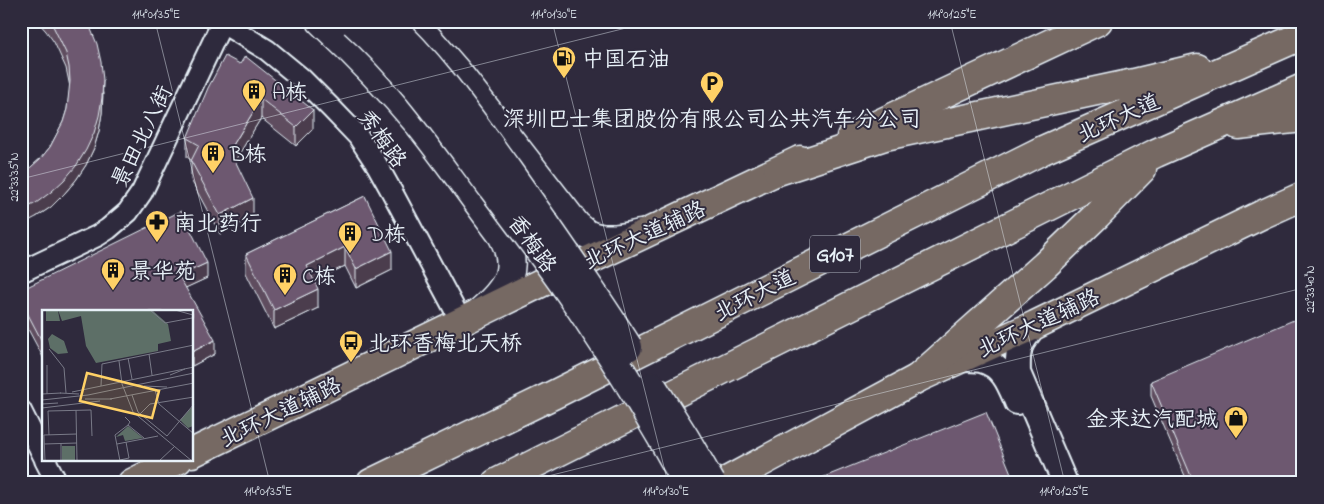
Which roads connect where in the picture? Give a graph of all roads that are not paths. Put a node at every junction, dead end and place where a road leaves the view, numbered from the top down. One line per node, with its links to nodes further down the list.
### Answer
1 (321, 21): 17 (main road)
2 (385, 21): 34 (main road, 香梅路, bridge)
3 (411, 21): 14 (main road)
4 (1098, 21): 13 (main road, 北环大道辅路)
5 (220, 22): 18 (street, 景田北八街); 19 (street, 秀梅路)
6 (354, 22): 33 (main road, 香梅路, bridge)
7 (1303, 35): 8 (main road, 北环大道 / G107)
8 (1264, 52): 13 (main road); 31 (main road, 北环大道 / G107)
9 (1303, 88): 11 (main road, G107)
10 (1303, 118): 11 (main road)
11 (1212, 128): 12 (main road, G107)
12 (1156, 153): 23 (main road); 32 (main road, G107)
13 (778, 171): 16 (main road, 北环大道辅路)
14 (552, 194): 16 (main road); 17 (main road)
15 (1303, 196): 20 (main road, 北环大道辅路)
16 (648, 233): 19 (main road, 北环大道辅路)
17 (502, 234): 19 (main road)
18 (21, 272)
19 (469, 319): 25 (main road, 北环大道辅路)
20 (1035, 324): 21 (main road, 北环大道辅路); 22 (street)
21 (960, 359): 22 (street); 23 (main road, 北环大道辅路)
22 (1012, 375): 36 (street); 37 (street)
23 (918, 378): 35 (main road, 北环大道辅路)
24 (21, 411): 26 (street)
25 (194, 452)
26 (42, 453)
27 (47, 462): 29 (street)
28 (174, 462): 30 (main road)
29 (56, 483)
30 (132, 483)
31 (371, 483)
32 (496, 483)
33 (687, 483)
34 (711, 483)
35 (723, 483)
36 (1051, 483)
37 (1065, 483)

